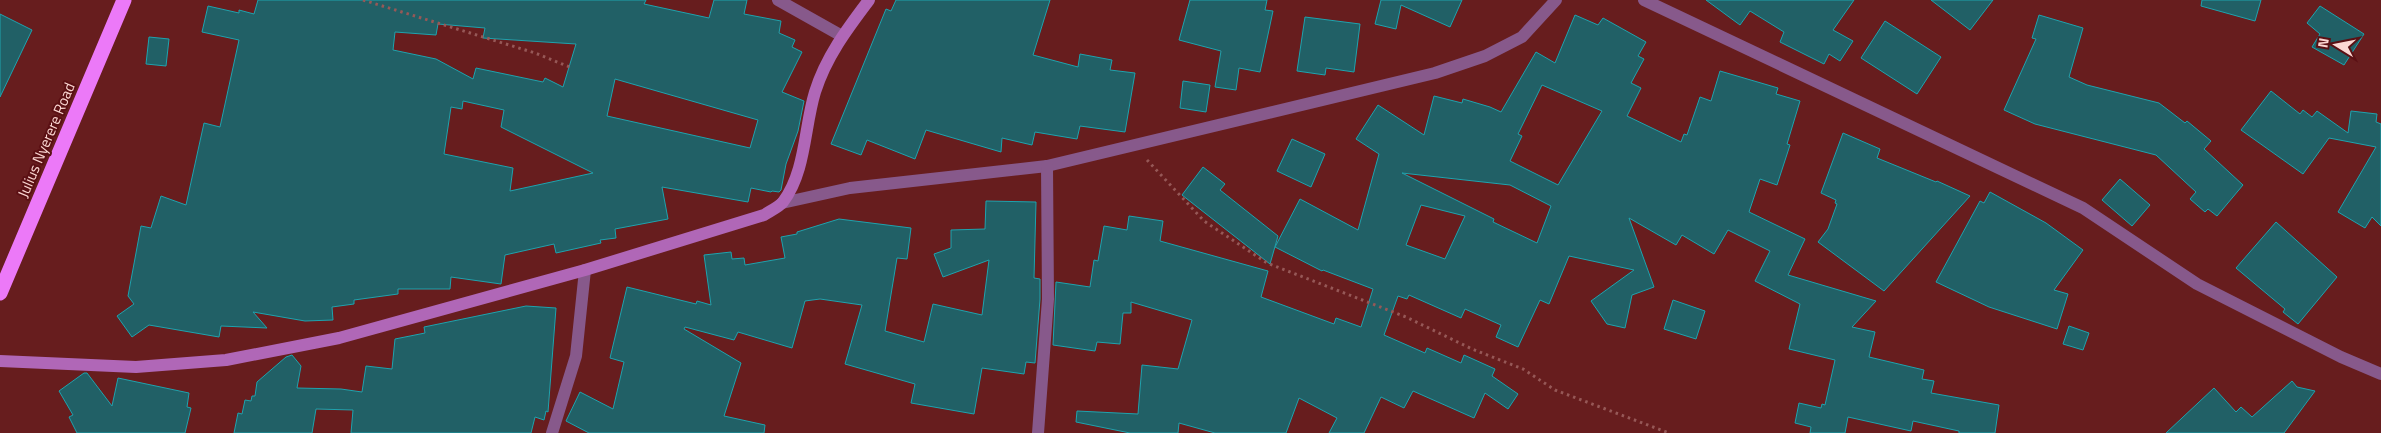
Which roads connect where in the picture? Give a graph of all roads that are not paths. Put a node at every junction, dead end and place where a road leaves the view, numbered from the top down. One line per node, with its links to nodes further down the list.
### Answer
1 (124, 0): 10 (highway, Julius Nyerere Road)
2 (778, 0): 6 (street)
3 (869, 0): 6 (main road)
4 (1556, 0): 7 (street)
5 (1644, 0): 12 (street)
6 (842, 36): 8 (main road)
7 (1047, 166): 8 (street); 14 (street)
8 (782, 203): 9 (main road)
9 (585, 270): 11 (main road); 13 (street)
10 (0, 293)
11 (0, 361)
12 (2381, 374)
13 (552, 433)
14 (1038, 433)

